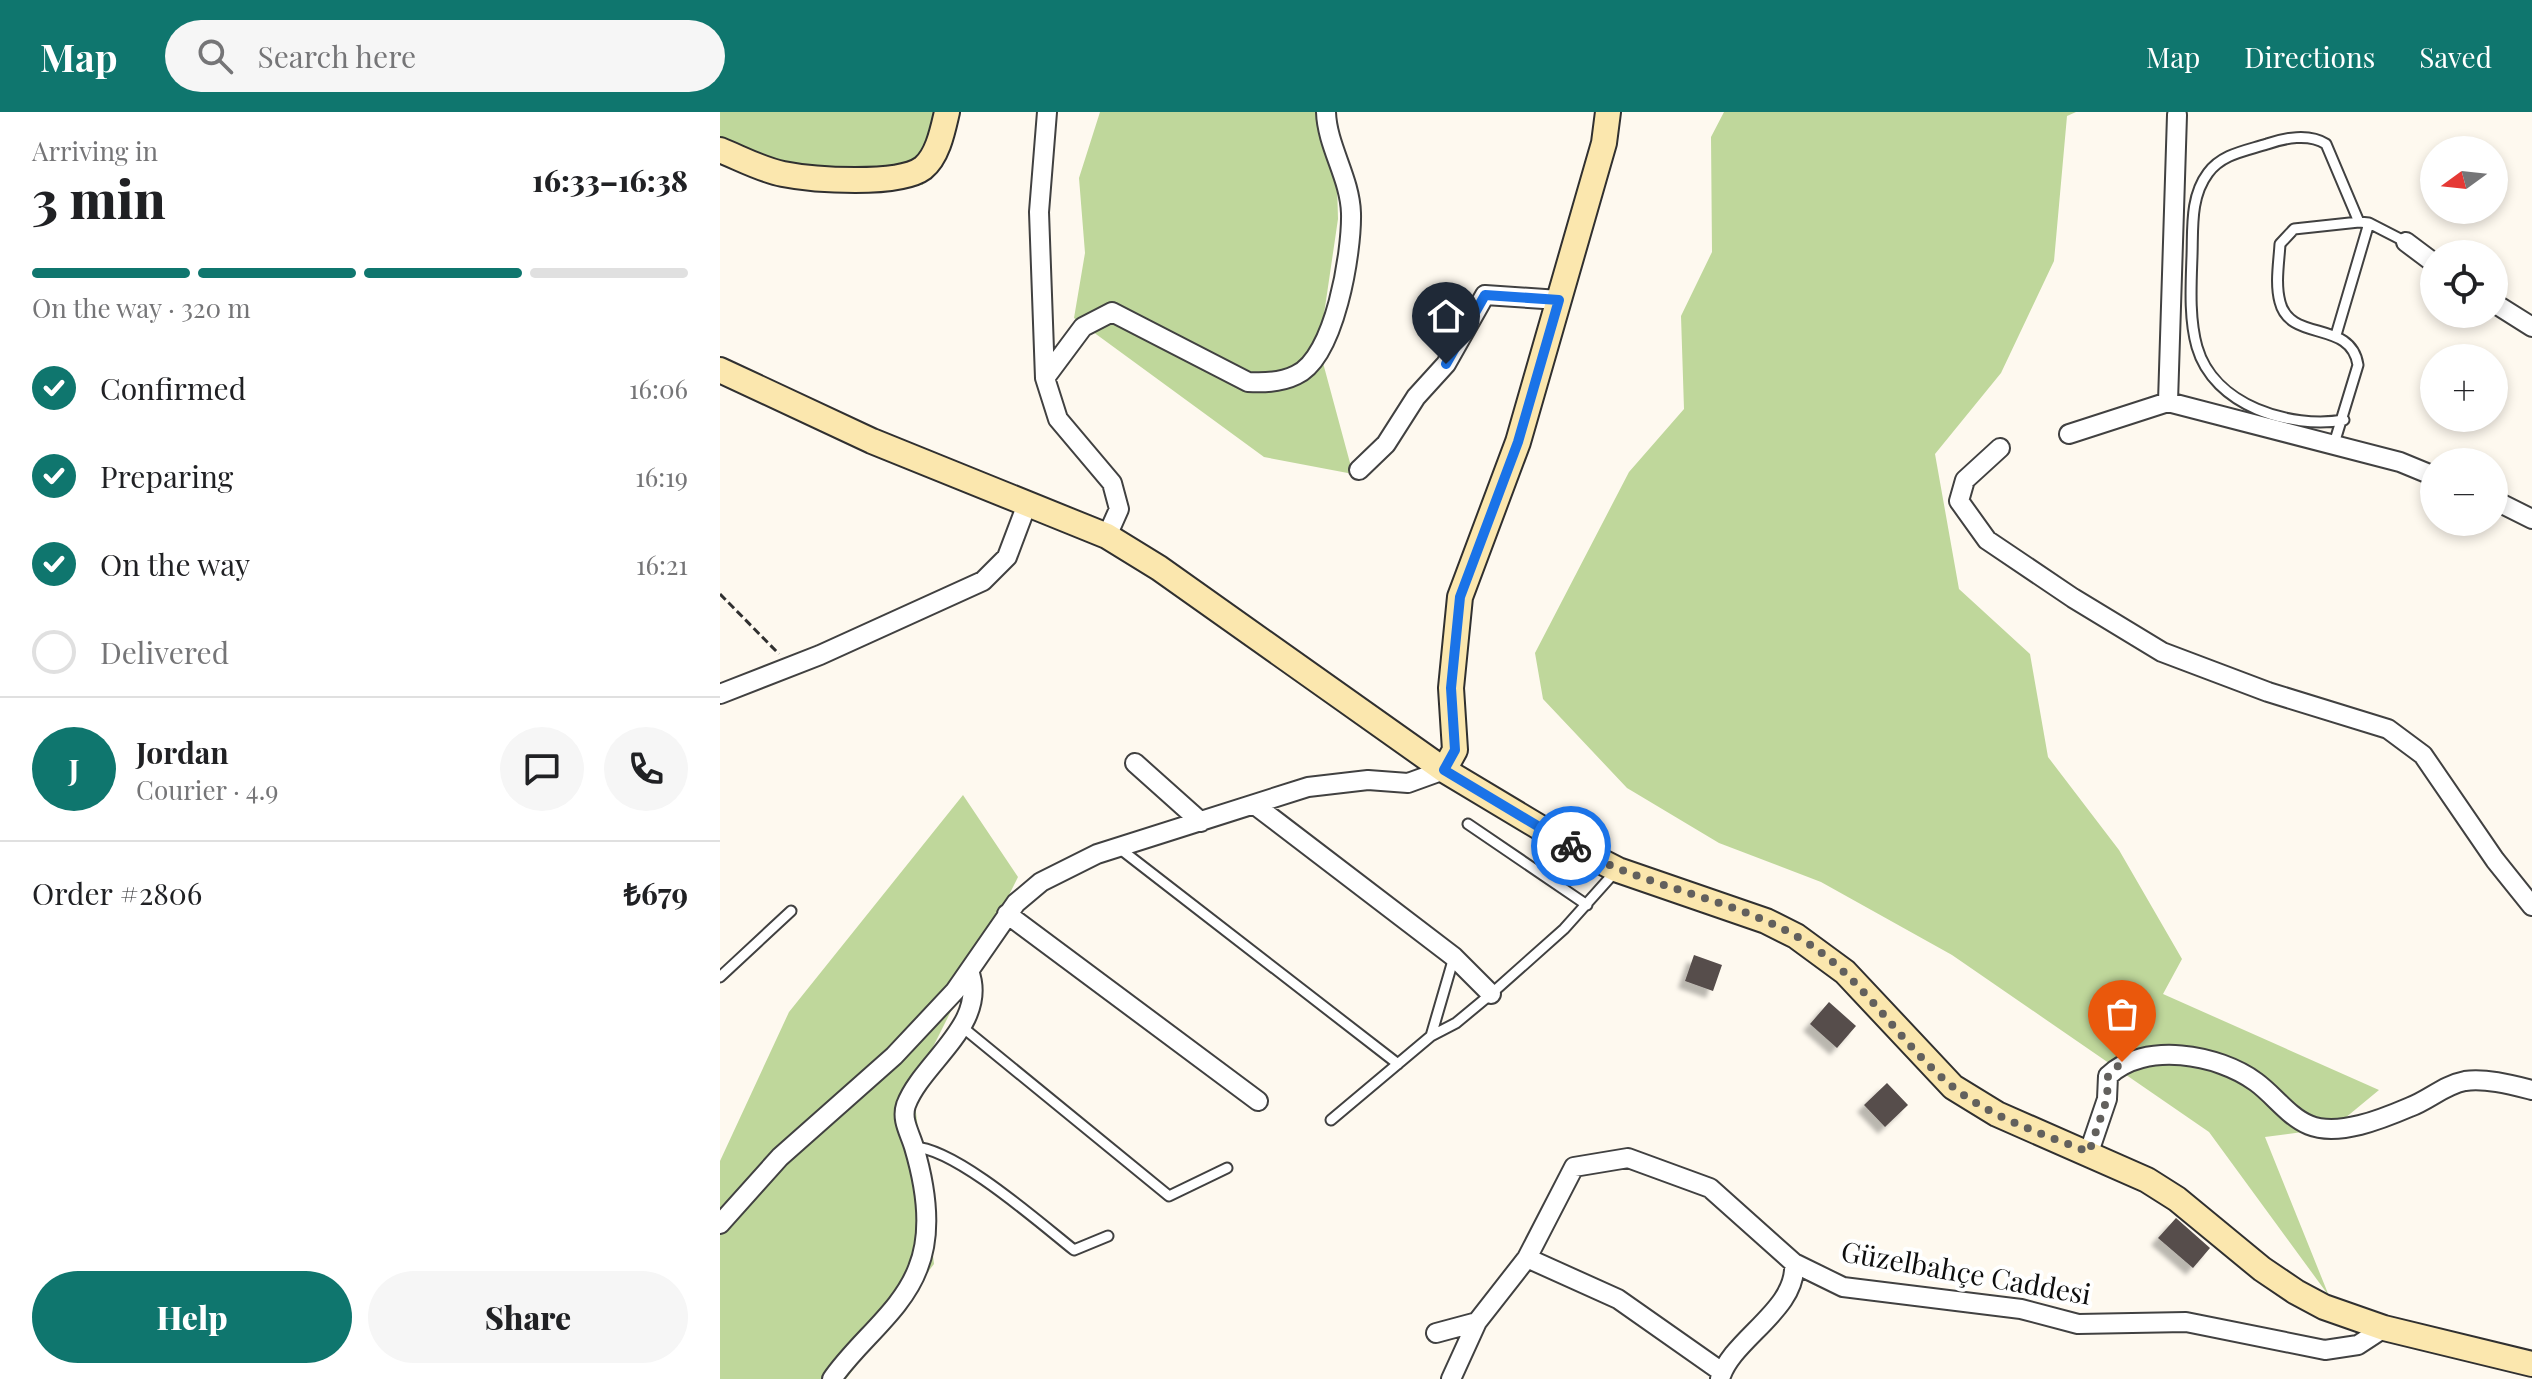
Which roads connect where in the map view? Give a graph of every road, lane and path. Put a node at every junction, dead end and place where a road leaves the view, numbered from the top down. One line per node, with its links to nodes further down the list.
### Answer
1 (947, 112): 6 (street)
2 (1047, 112): 15 (street)
3 (1326, 112): 15 (street)
4 (1608, 112): 10 (street)
5 (2177, 115): 16 (street)
6 (720, 150)
7 (2364, 222): 8 (lane); 13 (lane); 13 (lane); 17 (lane)
8 (2406, 242): 9 (street)
9 (2420, 252)
10 (1559, 300): 21 (street); 31 (street)
11 (2508, 312): 12 (street)
12 (2532, 327)
13 (2336, 335): 17 (lane)
14 (720, 370): 23 (street)
15 (1045, 378): 26 (street)
16 (2168, 402): 18 (street); 19 (street)
17 (2344, 420): 19 (lane)
18 (2069, 434)
19 (2333, 447): 22 (street)
20 (2000, 448): 38 (street)
21 (1359, 470)
22 (2420, 470)
23 (1027, 504): 26 (street); 28 (street)
24 (2508, 507): 25 (street)
25 (2532, 519)
26 (1107, 536): 31 (street)
27 (720, 594): 28 (path)
28 (790, 665): 29 (street)
29 (720, 694)
30 (1135, 763): 33 (street)
31 (1444, 770): 32 (street); 36 (street)
32 (1255, 805): 33 (street); 41 (street)
33 (1201, 822): 35 (street)
34 (1468, 824): 37 (lane)
35 (1118, 848): 40 (street); 47 (lane)
36 (1618, 870): 37 (lane); 52 (street)
37 (1587, 905): 44 (lane)
38 (2532, 906)
39 (791, 911): 43 (lane)
40 (1007, 914): 42 (street); 49 (street)
41 (1454, 957): 44 (street); 46 (lane)
42 (969, 971): 45 (street); 54 (street)
43 (720, 977)
44 (1491, 994): 46 (lane)
45 (960, 1026): 51 (street); 53 (lane)
46 (1431, 1036): 47 (lane)
47 (1398, 1064): 50 (lane)
48 (2532, 1090): 52 (street)
49 (1258, 1101)
50 (1331, 1120)
51 (914, 1147): 55 (lane); 63 (street)
52 (2089, 1152): 59 (street)
53 (1227, 1168)
54 (720, 1224)
55 (1108, 1236)
56 (1527, 1258): 57 (street, Güzelbahçe Caddesi); 58 (street); 62 (street)
57 (1794, 1263): 59 (street, Güzelbahçe Caddesi); 62 (street)
58 (1477, 1322): 60 (street); 64 (street)
59 (2384, 1328): 61 (street)
60 (1436, 1333)
61 (2532, 1364)
62 (1721, 1376)
63 (832, 1379)
64 (1451, 1379)

